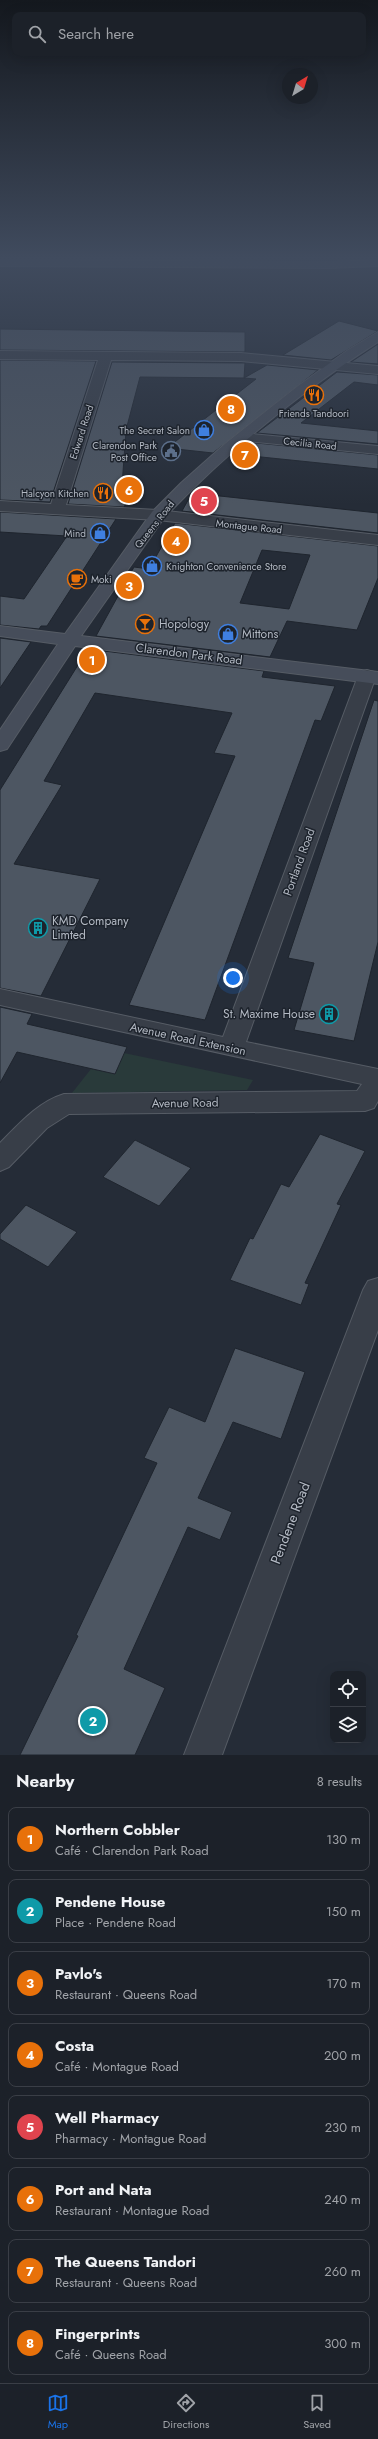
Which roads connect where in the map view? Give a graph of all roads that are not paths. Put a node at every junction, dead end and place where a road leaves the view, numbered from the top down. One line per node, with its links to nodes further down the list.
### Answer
1 (369, 342): 4 (street, Queens Road)
2 (0, 355): 3 (street)
3 (106, 356): 4 (street); 9 (street, Edward Road)
4 (333, 365): 5 (street); 6 (street, Queens Road)
5 (378, 370)
6 (242, 437): 7 (street, Cecilia Road); 10 (street, Queens Road)
7 (378, 450)
8 (0, 506): 9 (street, Montague Road)
9 (57, 509): 10 (street, Montague Road)
10 (158, 515): 11 (street, Montague Road); 13 (street, Queens Road)
11 (378, 540)
12 (0, 631): 13 (street, Clarendon Park Road)
13 (70, 639): 14 (street, Clarendon Park Road); 15 (street, Queens Road)
14 (373, 677): 17 (street, Portland Road)
15 (0, 745)
16 (0, 997): 17 (street, Avenue Road Extension)
17 (231, 1048): 18 (street, Avenue Road Extension)
18 (378, 1078): 19 (street, Avenue Road)
19 (0, 1160)
20 (378, 1290): 21 (street, Pendene Road)
21 (203, 1755)

